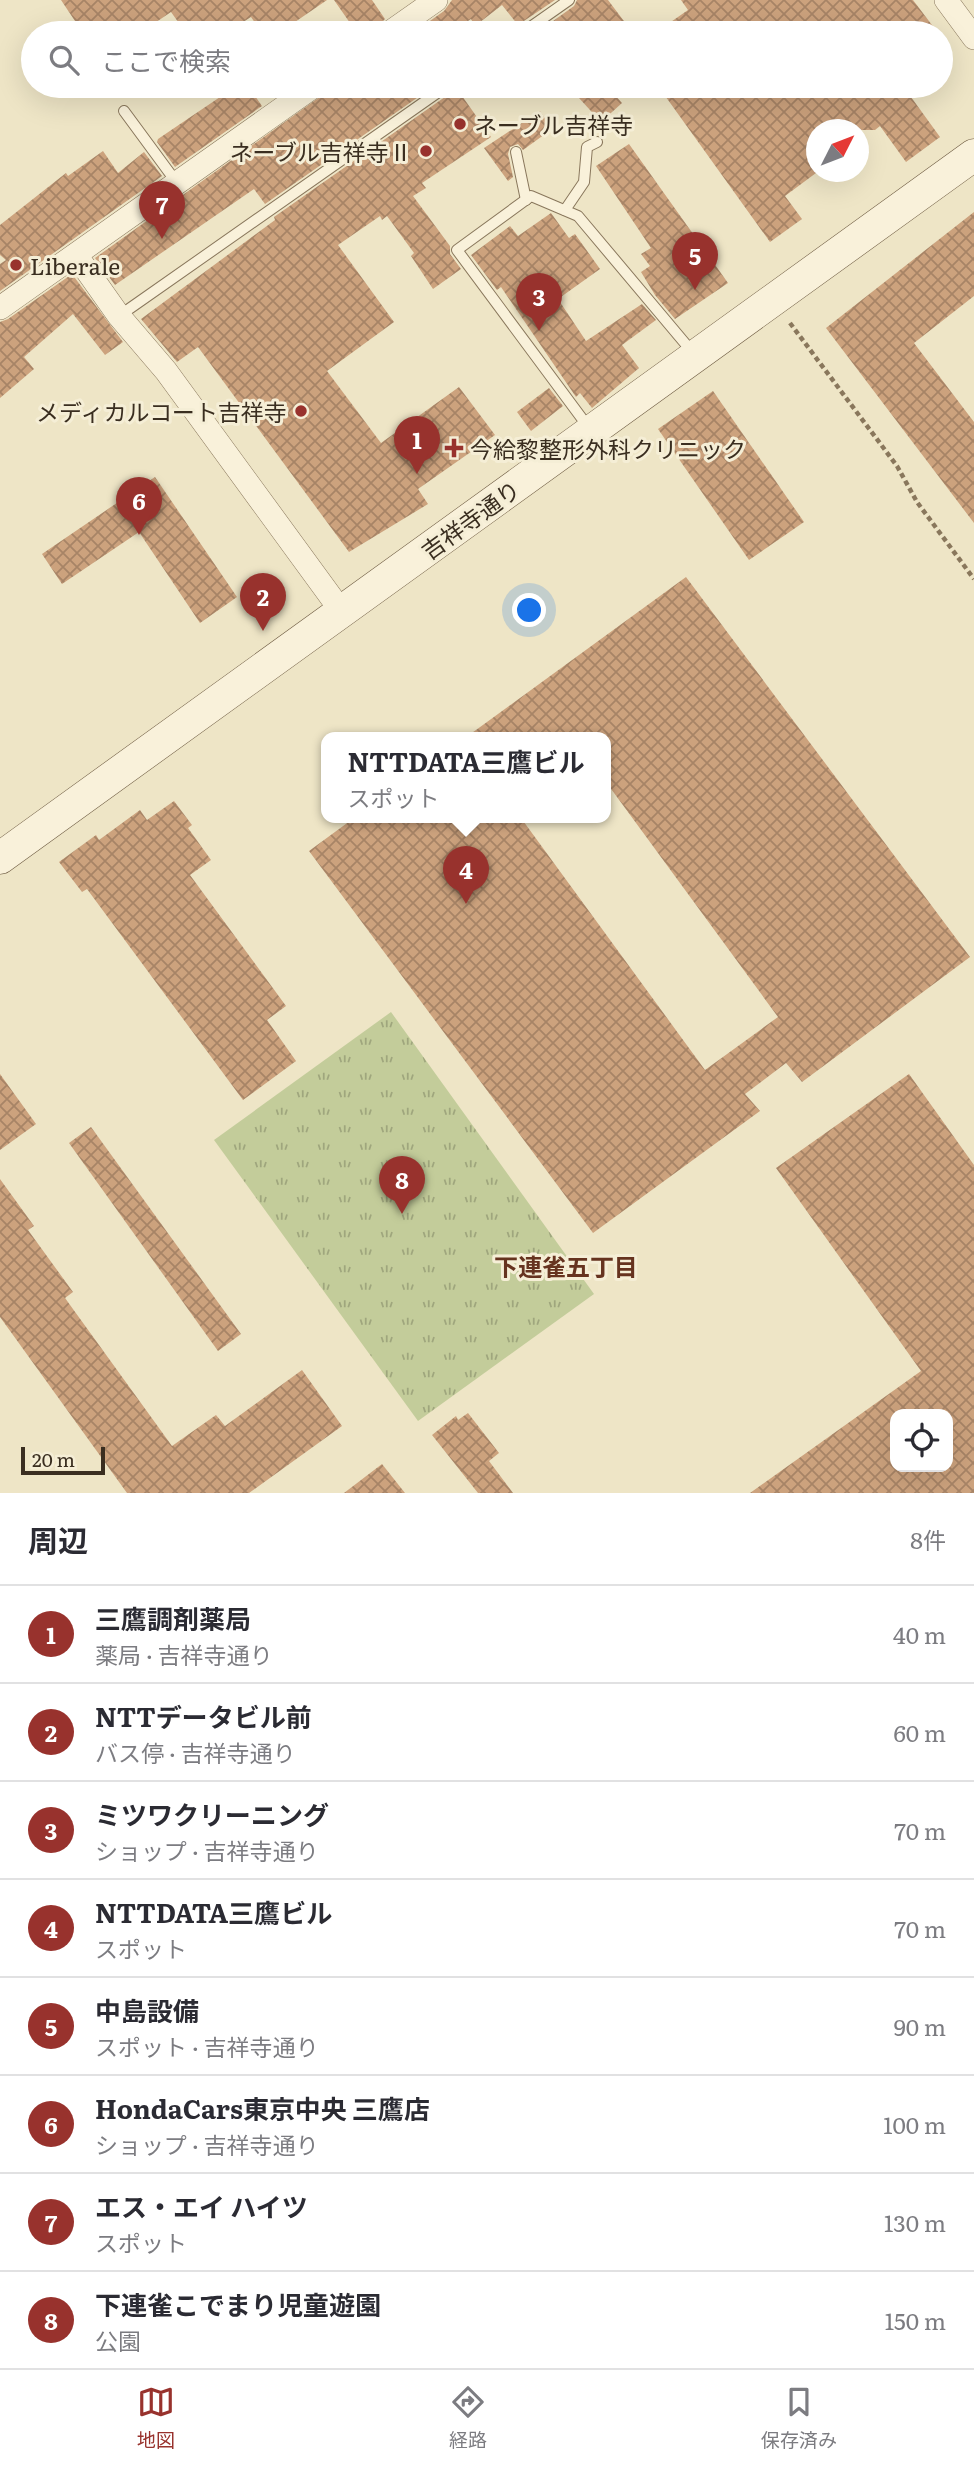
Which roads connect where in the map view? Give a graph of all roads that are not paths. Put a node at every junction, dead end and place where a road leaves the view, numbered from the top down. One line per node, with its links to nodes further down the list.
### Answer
1 (436, 0): 4 (street)
2 (569, 0): 5 (lane)
3 (946, 0): 6 (street)
4 (406, 21)
5 (539, 21)
6 (974, 38)
7 (297, 98): 13 (street)
8 (430, 98): 18 (lane)
9 (124, 111): 13 (lane)
10 (597, 142): 15 (lane)
11 (516, 152): 14 (lane)
12 (974, 155): 19 (main road, 吉祥寺通り)
13 (177, 183): 16 (street)
14 (526, 200): 15 (lane); 20 (lane)
15 (565, 210): 19 (lane)
16 (76, 256): 17 (street); 18 (street)
17 (0, 308)
18 (119, 316): 21 (street)
19 (695, 356): 20 (main road, 吉祥寺通り)
20 (591, 431): 21 (main road, 吉祥寺通り)
21 (342, 611): 22 (main road, 吉祥寺通り)
22 (0, 858)

